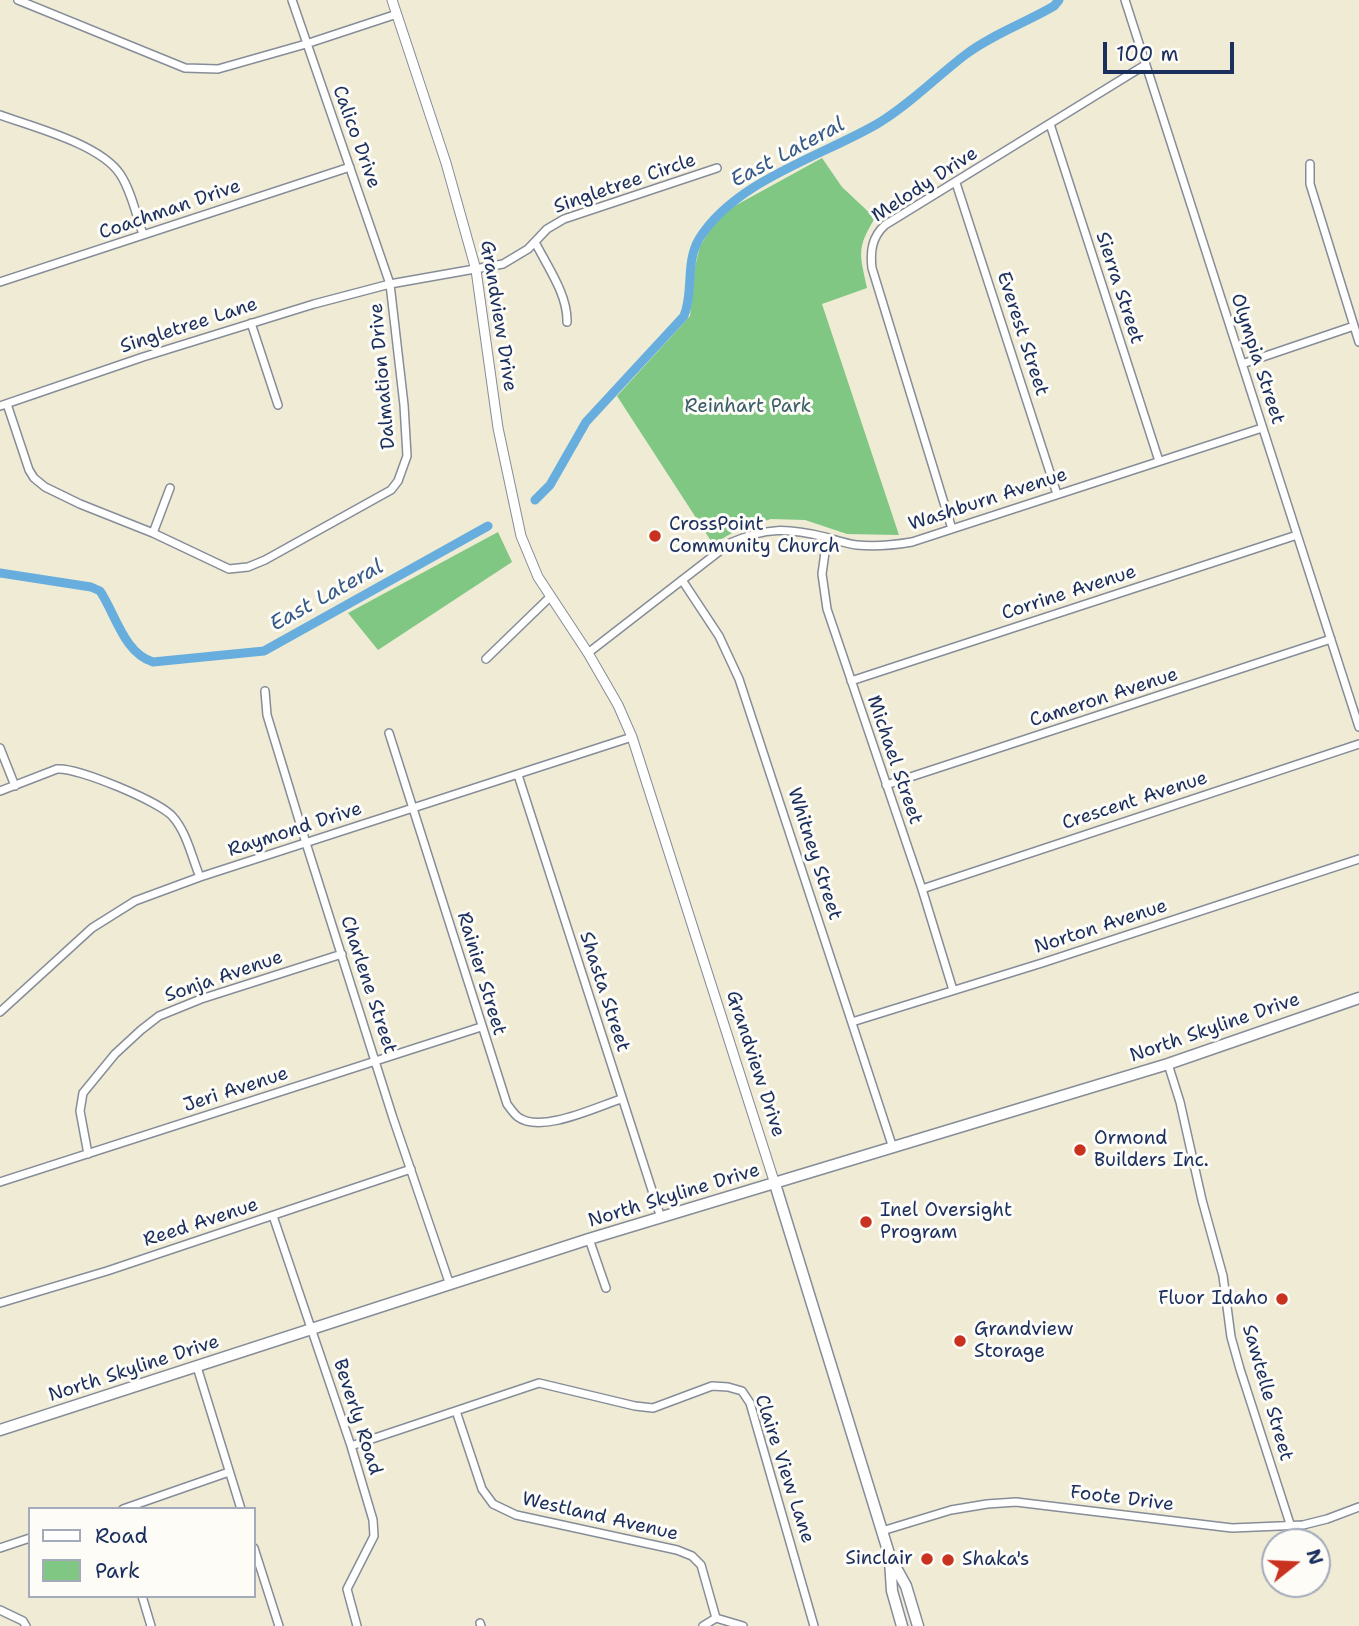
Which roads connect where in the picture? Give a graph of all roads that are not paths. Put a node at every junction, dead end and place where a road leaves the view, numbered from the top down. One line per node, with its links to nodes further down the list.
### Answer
1 (18, 0): 6 (street)
2 (292, 0): 6 (street, Calico Drive)
3 (392, 0): 5 (street, Grandview Drive)
4 (1125, 0): 7 (street, Olympia Street)
5 (397, 14): 6 (street); 16 (street, Grandview Drive)
6 (306, 44): 11 (street, Calico Drive)
7 (1145, 65): 9 (street, Melody Drive); 23 (street, Olympia Street)
8 (0, 115): 14 (street)
9 (1050, 124): 13 (street, Melody Drive); 27 (street, Sierra Street)
10 (1310, 164): 21 (street)
11 (350, 167): 14 (street, Coachman Drive); 18 (street, Calico Drive)
12 (717, 168): 15 (street, Singletree Circle)
13 (956, 183): 29 (street, Everest Street); 30 (street, Melody Drive)
14 (143, 234): 17 (street, Coachman Drive)
15 (535, 242): 16 (street, Singletree Circle); 19 (street)
16 (476, 270): 18 (street, Singletree Circle); 35 (street, Grandview Drive)
17 (0, 282)
18 (390, 284): 20 (street, Singletree Lane); 31 (street, Dalmation Drive)
19 (567, 322)
20 (251, 323): 24 (street, Singletree Lane); 25 (street)
21 (1354, 326): 22 (street); 23 (street)
22 (1359, 341)
23 (1242, 364): 26 (street, Olympia Street)
24 (3, 405): 31 (street, Dalmation Drive)
25 (278, 405)
26 (1262, 428): 27 (street, Washburn Avenue); 32 (street, Olympia Street)
27 (1159, 461): 29 (street, Washburn Avenue)
28 (170, 488): 31 (street)
29 (1057, 494): 30 (street, Washburn Avenue)
30 (952, 528): 33 (street, Washburn Avenue)
31 (153, 533)
32 (1297, 535): 36 (street, Olympia Street); 39 (street, Corrine Avenue)
33 (827, 538): 34 (street, Washburn Avenue); 39 (street, Michael Street)
34 (682, 580): 37 (street, Washburn Avenue); 59 (street, Whitney Street)
35 (550, 597): 37 (street, Grandview Drive); 38 (street)
36 (1331, 639): 41 (street, Olympia Street); 47 (street, Cameron Avenue)
37 (588, 653): 43 (street, Grandview Drive)
38 (486, 659)
39 (851, 681): 47 (street, Michael Street)
40 (265, 691): 51 (street, Charlene Street)
41 (1359, 727)
42 (389, 733): 50 (street, Rainier Street)
43 (632, 737): 46 (street, Raymond Drive); 68 (street, Grandview Drive)
44 (1359, 744): 54 (street, Crescent Avenue)
45 (0, 748): 48 (street)
46 (518, 775): 50 (street, Raymond Drive); 63 (street, Shasta Street)
47 (886, 785): 54 (street, Michael Street)
48 (15, 786): 49 (street); 53 (street)
49 (0, 791)
50 (413, 807): 51 (street, Raymond Drive); 60 (street, Rainier Street)
51 (306, 843): 53 (street, Raymond Drive); 55 (street, Charlene Street)
52 (1359, 859): 56 (street, Norton Avenue)
53 (200, 877): 58 (street, Raymond Drive)
54 (922, 889): 56 (street, Michael Street)
55 (342, 954): 61 (street, Charlene Street); 65 (street, Sonja Avenue)
56 (953, 990): 59 (street, Norton Avenue)
57 (1359, 998): 62 (main road, North Skyline Drive)
58 (0, 1012)
59 (852, 1022): 64 (street, Whitney Street)
60 (481, 1027): 61 (street, Jeri Avenue); 63 (street, Rainier Street)
61 (375, 1061): 65 (street, Jeri Avenue); 66 (street, Charlene Street)
62 (1168, 1063): 64 (main road, North Skyline Drive); 84 (street, Sawtelle Street)
63 (621, 1099): 70 (street, Shasta Street)
64 (893, 1148): 68 (main road, North Skyline Drive)
65 (88, 1154): 67 (street, Jeri Avenue)
66 (411, 1169): 69 (street, Reed Avenue); 72 (street, Charlene Street)
67 (0, 1182)
68 (775, 1184): 70 (main road, North Skyline Drive); 85 (main road, Grandview Drive)
69 (273, 1216): 74 (street, Reed Avenue); 75 (street, Beverly Road)
70 (661, 1218): 71 (main road, North Skyline Drive)
71 (589, 1239): 72 (main road, North Skyline Drive); 73 (street)
72 (450, 1286): 75 (main road, North Skyline Drive)
73 (606, 1288)
74 (0, 1304)
75 (312, 1330): 76 (main road, North Skyline Drive); 79 (street, Beverly Road)
76 (197, 1367): 78 (main road, North Skyline Drive); 80 (street)
77 (456, 1411): 79 (street, Claire View Lane); 92 (street, Westland Avenue); 99 (street, Claire View Lane)
78 (0, 1430)
79 (351, 1446): 96 (street, Beverly Road)
80 (229, 1472): 81 (street); 82 (street)
81 (129, 1507)
82 (240, 1507)
83 (1359, 1507): 84 (street, Foote Drive)
84 (1291, 1527): 85 (street, Foote Drive)
85 (882, 1531): 89 (main road, Grandview Drive)
86 (28, 1539): 87 (street)
87 (0, 1548)
88 (256, 1554): 95 (street)
89 (890, 1557): 100 (main road, Grandview Drive); 101 (main road, Grandview Drive)
90 (143, 1598): 94 (street)
91 (0, 1610): 93 (street)
92 (716, 1618): 97 (street); 98 (street)
93 (26, 1626)
94 (151, 1626)
95 (279, 1626)
96 (357, 1626)
97 (703, 1626)
98 (743, 1626)
99 (814, 1626)
100 (902, 1626)
101 (918, 1626)

